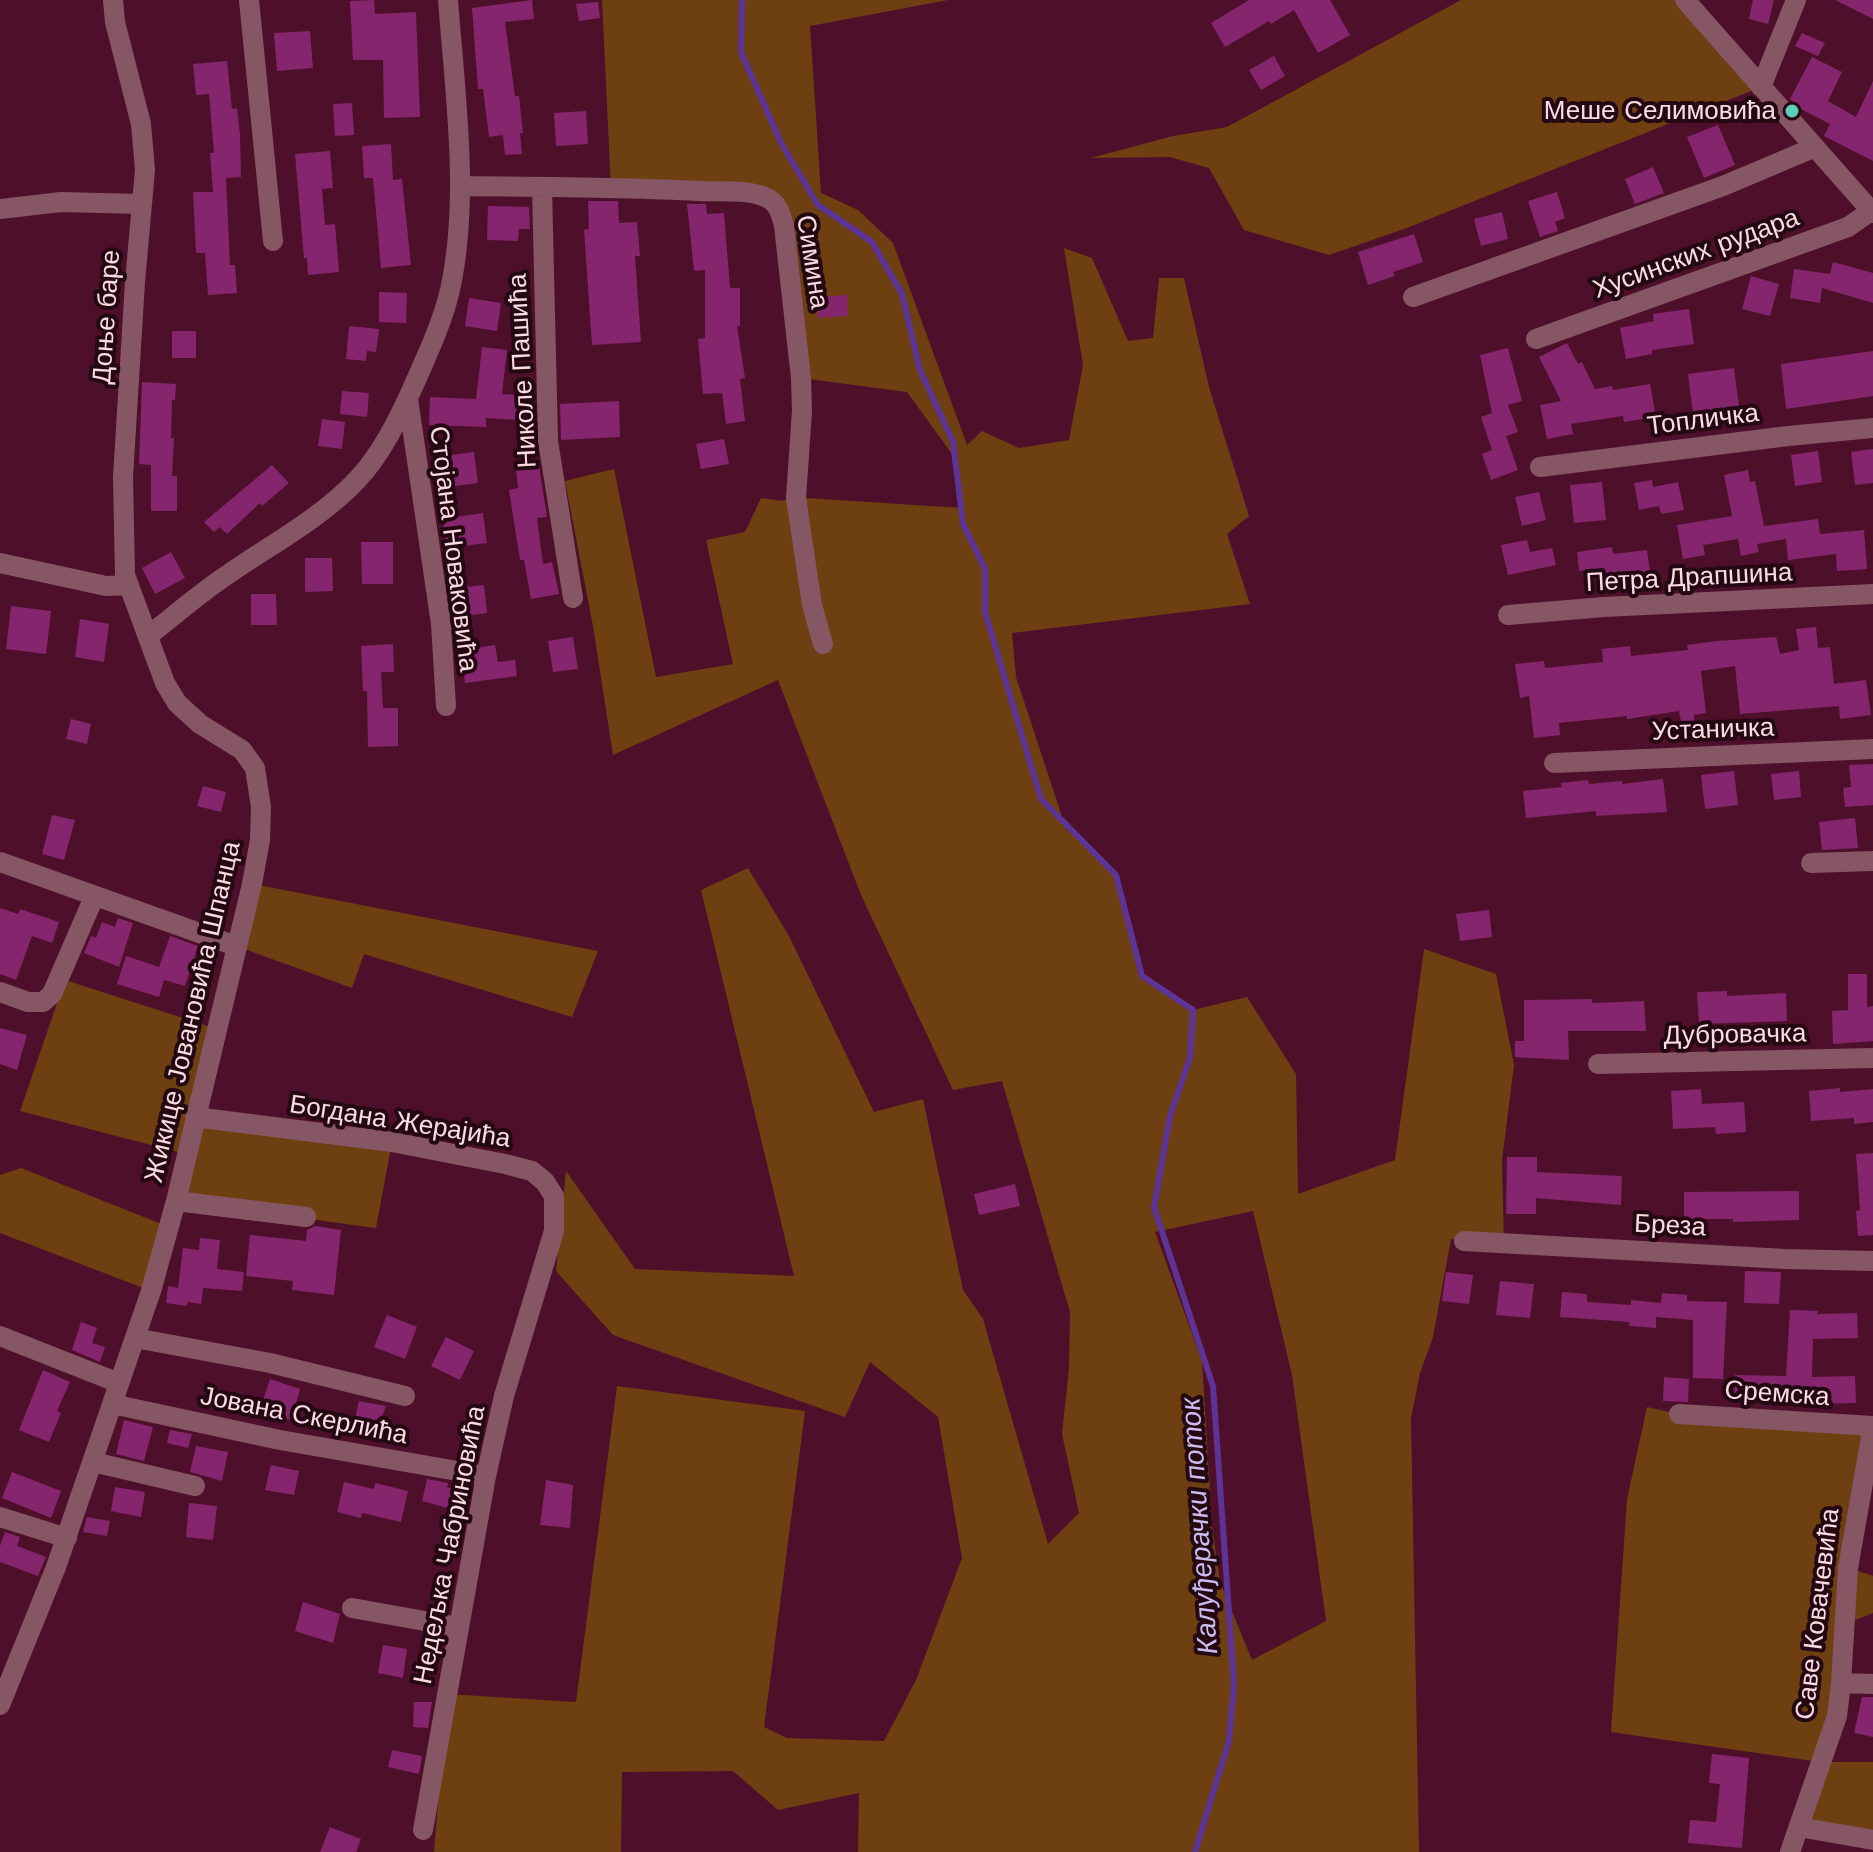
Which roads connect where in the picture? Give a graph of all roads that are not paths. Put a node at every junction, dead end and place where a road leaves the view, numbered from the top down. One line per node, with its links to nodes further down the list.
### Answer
1 (113, 0): 10 (street, Доње баре)
2 (249, 0): 13 (street)
3 (448, 0): 8 (street)
4 (1685, 0): 6 (street)
5 (1796, 0): 6 (street)
6 (1761, 87): 7 (street)
7 (1813, 148): 11 (street); 14 (street)
8 (460, 186): 9 (street, Симина); 16 (street)
9 (542, 188): 22 (street, Николе Пашића); 25 (street, Симина)
10 (142, 204): 12 (street); 20 (street, Доње баре)
11 (1870, 204): 15 (street, Хусинских рудара)
12 (0, 209)
13 (273, 241)
14 (1413, 297)
15 (1536, 339)
16 (408, 399): 24 (street); 26 (street, Стојана Новаковића)
17 (1873, 428): 18 (street, Топличка)
18 (1540, 467)
19 (0, 563): 20 (street)
20 (128, 585): 24 (street, Доње баре)
21 (1873, 594): 23 (street, Петра Драпшина)
22 (573, 598)
23 (1508, 615)
24 (148, 636): 33 (street, Жикице Јовановића Шпанца)
25 (823, 644)
26 (446, 706)
27 (1873, 749): 28 (street, Устаничка)
28 (1554, 763)
29 (1873, 861): 31 (street)
30 (0, 862): 32 (street)
31 (1811, 863)
32 (94, 897): 33 (street); 34 (street)
33 (236, 946): 37 (street, Жикице Јовановића Шпанца)
34 (0, 992)
35 (1873, 1058): 36 (street, Дубровачка)
36 (1598, 1064)
37 (195, 1117): 38 (street, Жикице Јовановића Шпанца); 42 (street, Богдана Жерајића)
38 (176, 1201): 39 (street, Жикице Јовановића Шпанца); 44 (street, Жикице Јовановића Шпанца)
39 (306, 1217)
40 (1464, 1241): 41 (street, Бреза)
41 (1873, 1261)
42 (543, 1274): 51 (street, Недељка Чабриновића)
43 (0, 1336): 45 (street)
44 (135, 1338): 45 (street, Жикице Јовановића Шпанца); 46 (street)
45 (119, 1383): 47 (street, Жикице Јовановића Шпанца)
46 (405, 1396)
47 (112, 1404): 50 (street, Жикице Јовановића Шпанца); 51 (street, Јована Скерлића)
48 (1679, 1414): 49 (street, Сремска)
49 (1873, 1426): 57 (street, Саве Ковачевића)
50 (93, 1462): 52 (street); 54 (street, Жикице Јовановића Шпанца)
51 (486, 1476): 56 (street, Недељка Чабриновића)
52 (195, 1486)
53 (0, 1517): 54 (street)
54 (67, 1538): 59 (street, Жикице Јовановића Шпанца)
55 (352, 1608): 56 (street)
56 (458, 1627): 61 (street, Недељка Чабриновића)
57 (1841, 1683): 58 (street); 60 (street, Саве Ковачевића)
58 (1873, 1684)
59 (2, 1696)
60 (1799, 1827): 62 (street); 63 (street, Саве Ковачевића)
61 (423, 1830)
62 (1873, 1840)
63 (1790, 1852)

